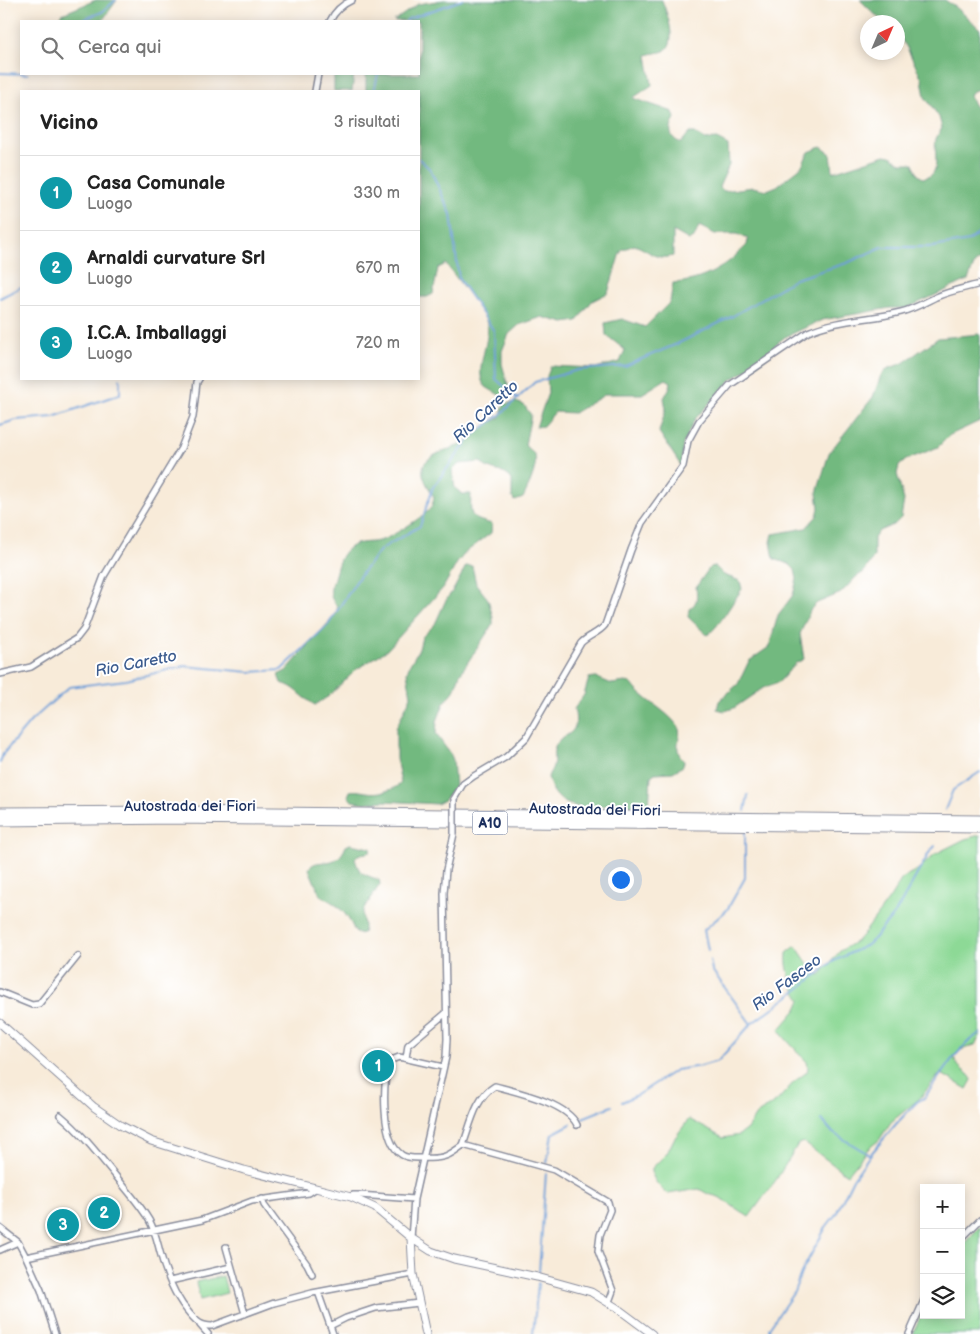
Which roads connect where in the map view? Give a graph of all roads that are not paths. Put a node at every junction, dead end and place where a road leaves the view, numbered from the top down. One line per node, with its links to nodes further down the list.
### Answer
1 (352, 0): 2 (street)
2 (330, 20)
3 (318, 75): 4 (street)
4 (315, 90)
5 (980, 284): 14 (street, bridge)
6 (198, 380): 7 (street)
7 (0, 674)
8 (0, 812): 9 (highway, Autostrada dei Fiori / A10)
9 (980, 820)
10 (0, 821): 11 (highway, Autostrada dei Fiori / A10)
11 (980, 828)
12 (78, 956): 13 (street)
13 (0, 992)
14 (446, 1013): 16 (street); 17 (street)
15 (0, 1023): 22 (main road)
16 (406, 1058): 17 (street); 21 (street)
17 (443, 1067): 21 (street)
18 (60, 1115): 28 (street)
19 (578, 1125): 20 (street)
20 (463, 1145): 21 (street); 40 (street)
21 (422, 1158): 25 (street)
22 (315, 1189): 23 (main road); 24 (street)
23 (351, 1197): 25 (street); 30 (main road)
24 (262, 1199): 28 (street); 36 (street)
25 (414, 1199): 30 (street)
26 (980, 1220): 29 (street)
27 (0, 1228): 31 (street)
28 (153, 1230): 34 (street); 38 (street)
29 (965, 1236)
30 (411, 1238): 37 (main road); 40 (main road)
31 (18, 1242): 33 (street); 34 (street)
32 (226, 1247): 35 (street)
33 (0, 1250)
34 (26, 1257): 46 (street)
35 (231, 1266): 38 (street); 43 (street)
36 (312, 1274)
37 (413, 1274): 39 (street); 41 (main road)
38 (170, 1281): 44 (street)
39 (318, 1292): 43 (street); 45 (street)
40 (609, 1302): 50 (main road)
41 (419, 1303): 45 (street); 49 (main road)
42 (920, 1309): 51 (street)
43 (245, 1314): 44 (street)
44 (198, 1323): 47 (street)
45 (330, 1326): 48 (street)
46 (55, 1334)
47 (208, 1334)
48 (333, 1334)
49 (426, 1334)
50 (652, 1334)
51 (909, 1334)

